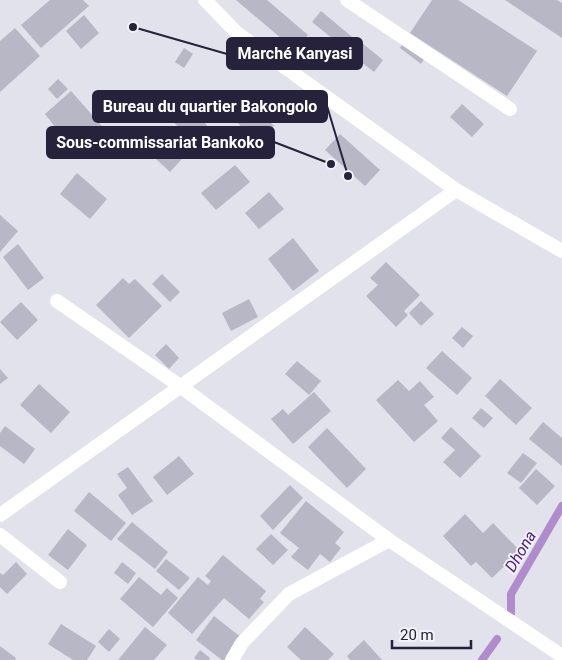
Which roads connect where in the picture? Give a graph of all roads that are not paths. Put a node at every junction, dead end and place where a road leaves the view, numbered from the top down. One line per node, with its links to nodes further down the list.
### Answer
1 (205, 0): 4 (street)
2 (347, 0): 3 (street)
3 (510, 109)
4 (456, 190): 5 (street); 7 (street)
5 (562, 251)
6 (57, 302): 7 (street)
7 (180, 386): 8 (street); 10 (street)
8 (0, 515)
9 (0, 535): 11 (street)
10 (389, 540): 12 (street); 13 (street)
11 (60, 582)
12 (562, 656)
13 (232, 660)

